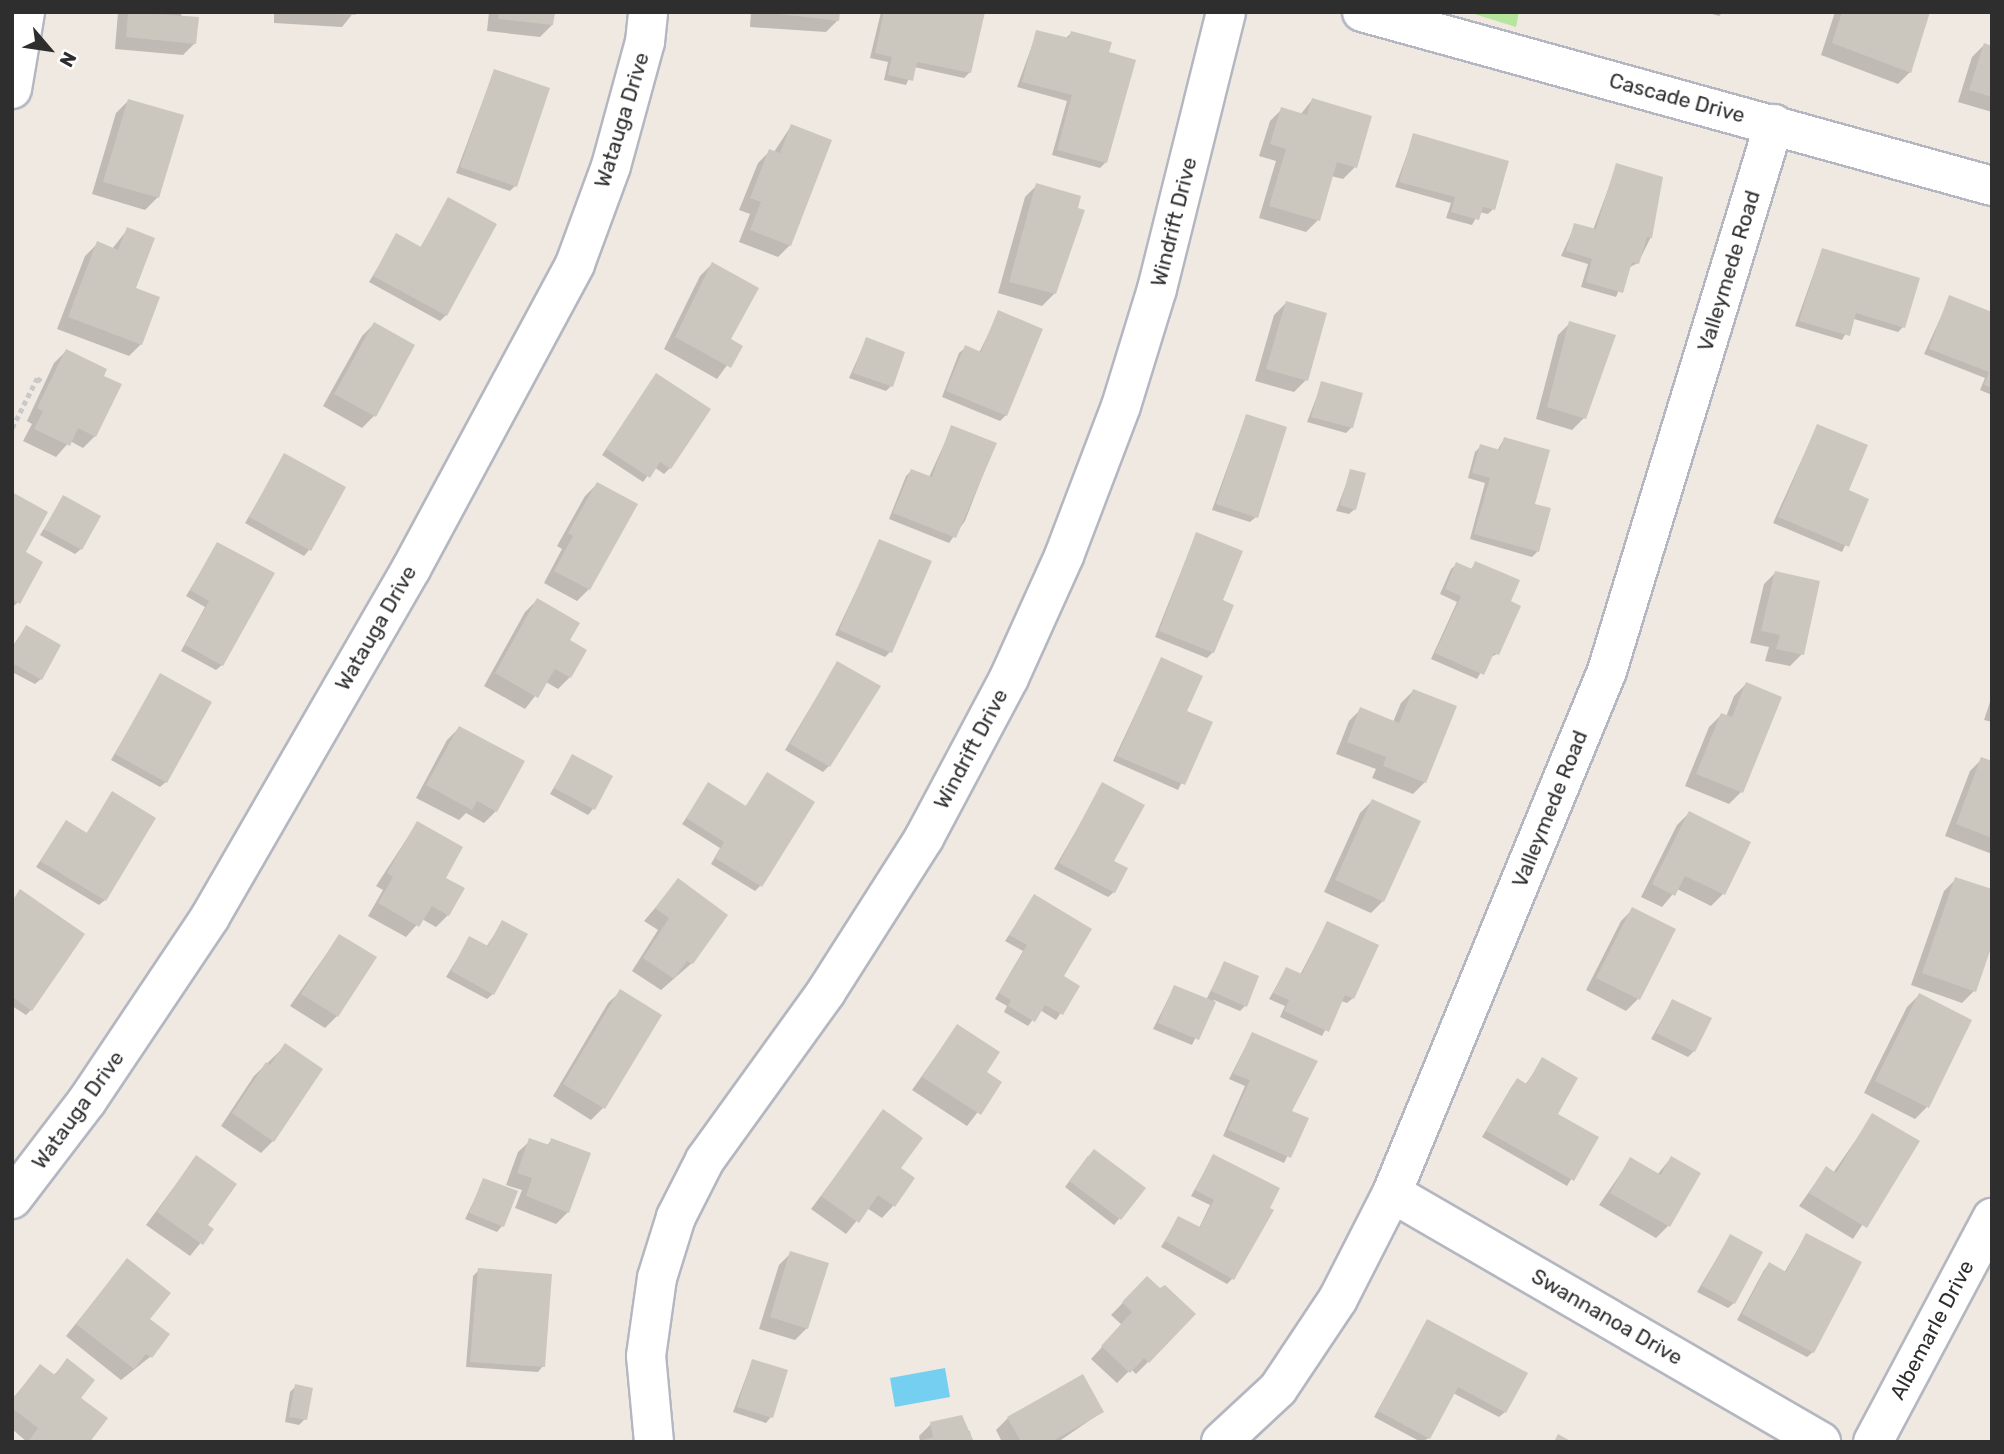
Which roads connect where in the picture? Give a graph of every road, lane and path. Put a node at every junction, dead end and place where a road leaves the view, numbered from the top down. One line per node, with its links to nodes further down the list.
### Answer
1 (25, 12): 5 (street)
2 (648, 12): 11 (street, Watauga Drive)
3 (1226, 12): 13 (street, Windrift Drive)
4 (1362, 12): 6 (street, Cascade Drive)
5 (12, 89)
6 (1774, 124): 7 (street, Cascade Drive); 10 (street, Valleymede Road)
7 (1992, 186)
8 (43, 382): 9 (path)
9 (12, 428)
10 (1392, 1193): 14 (street, Valleymede Road); 15 (street, Swannanoa Drive)
11 (12, 1199)
12 (1992, 1218): 16 (street, Albemarle Drive)
13 (654, 1442)
14 (1221, 1442)
15 (1821, 1442)
16 (1873, 1442)

